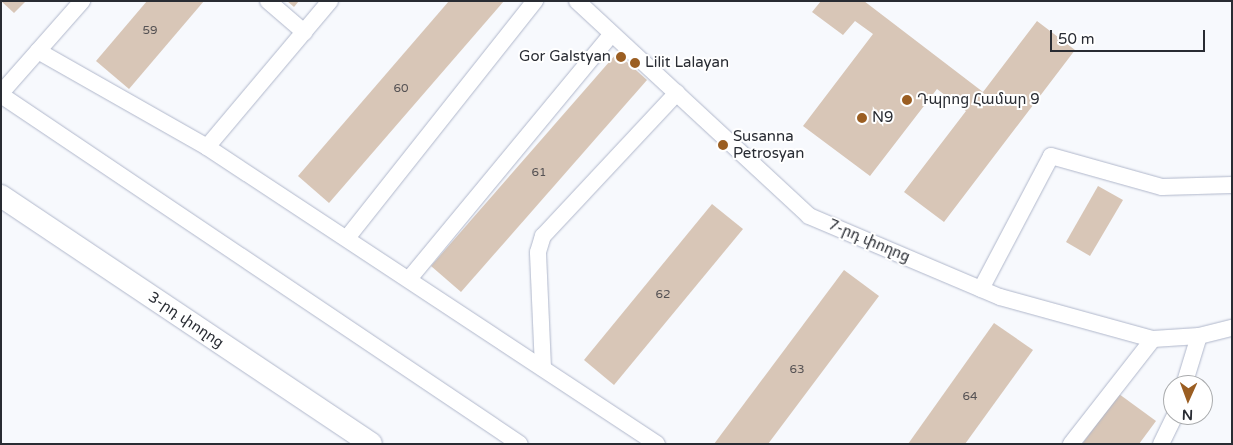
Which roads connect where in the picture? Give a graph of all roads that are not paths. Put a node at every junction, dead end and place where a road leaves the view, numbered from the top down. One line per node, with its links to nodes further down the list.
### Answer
1 (82, 1): 8 (street)
2 (268, 1): 6 (street)
3 (330, 1): 6 (street)
4 (535, 1): 14 (street)
5 (577, 1): 7 (street, 7-րդ փողոց)
6 (304, 32): 11 (street)
7 (612, 34): 9 (street, 7-րդ փողոց); 15 (street)
8 (38, 51): 10 (street); 11 (street)
9 (677, 93): 16 (street, 7-րդ փողոց); 20 (street)
10 (1, 94): 24 (street)
11 (208, 147): 14 (street)
12 (1232, 185): 16 (street)
13 (1, 196): 23 (street, 3-րդ փողոց)
14 (347, 238): 15 (street)
15 (409, 279): 20 (street)
16 (981, 289): 19 (street, 7-րդ փողոց)
17 (1232, 328): 18 (street, 7-րդ փողոց)
18 (1199, 336): 19 (street, 7-րդ փողոց); 21 (street)
19 (1153, 339): 26 (street)
20 (543, 368): 25 (street)
21 (1187, 375)
22 (1170, 425): 27 (street)
23 (371, 444)
24 (520, 444)
25 (657, 444)
26 (1071, 444)
27 (1161, 444)

